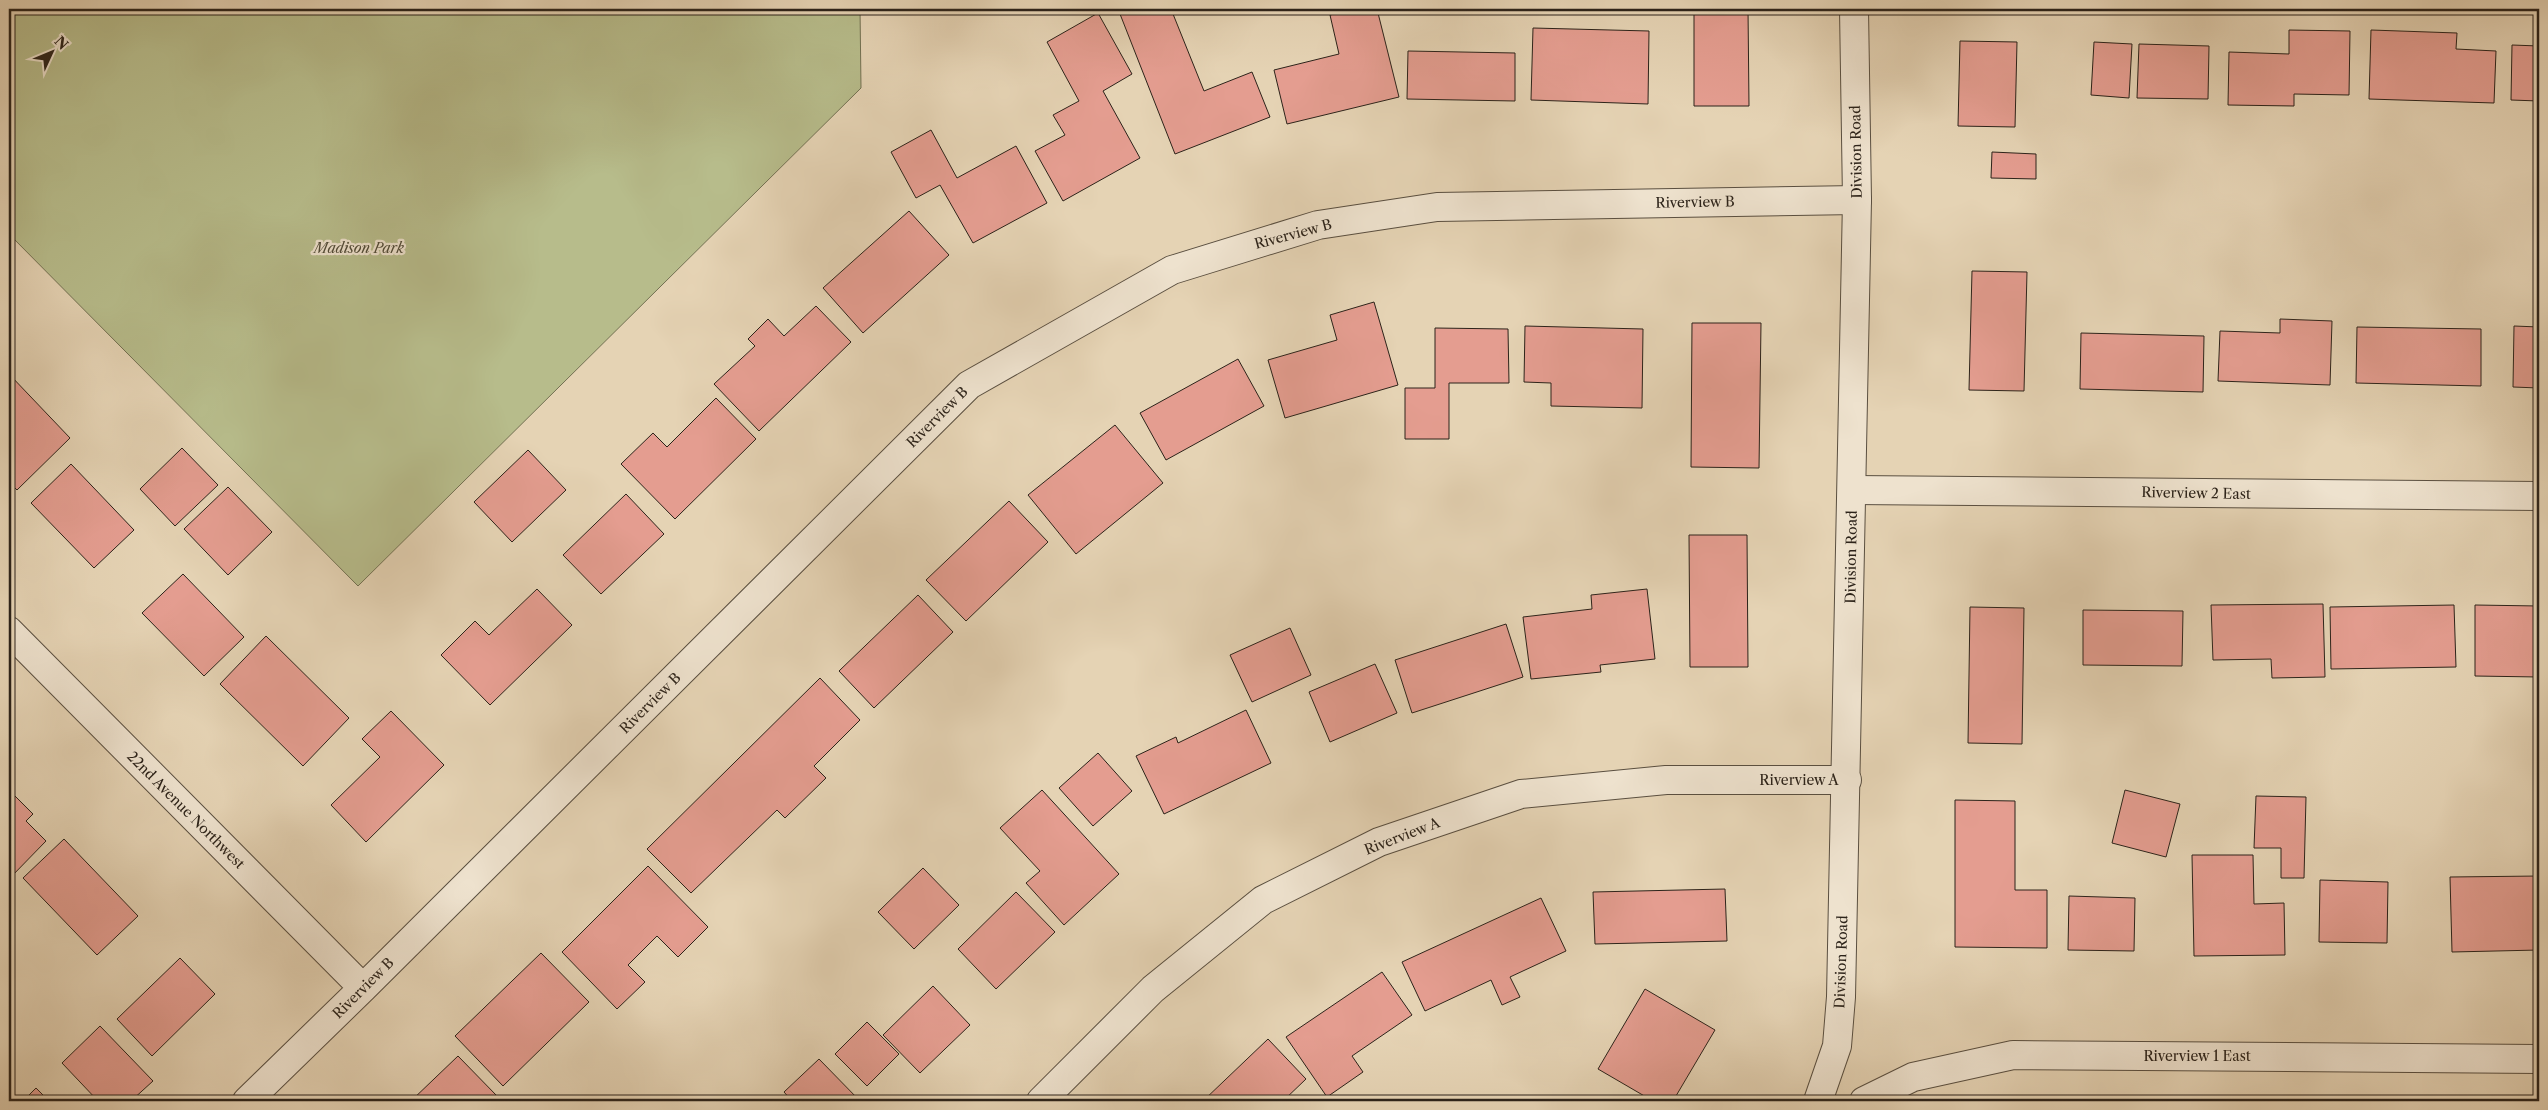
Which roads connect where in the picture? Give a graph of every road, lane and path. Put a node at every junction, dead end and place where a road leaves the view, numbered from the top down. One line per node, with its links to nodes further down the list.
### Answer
1 (1854, 9): 2 (street, Division Road)
2 (1857, 200): 3 (street, Division Road); 7 (street, Riverview B)
3 (1853, 490): 4 (street, Riverview 2 East); 6 (street, Division Road)
4 (2539, 496)
5 (9, 631): 7 (street, 22nd Avenue Northwest)
6 (1847, 780): 10 (street, Riverview A); 11 (street, Division Road)
7 (363, 988): 9 (street, Riverview B)
8 (2539, 1059): 12 (street, Riverview 1 East)
9 (247, 1101)
10 (1041, 1101)
11 (1818, 1101)
12 (1864, 1101)

